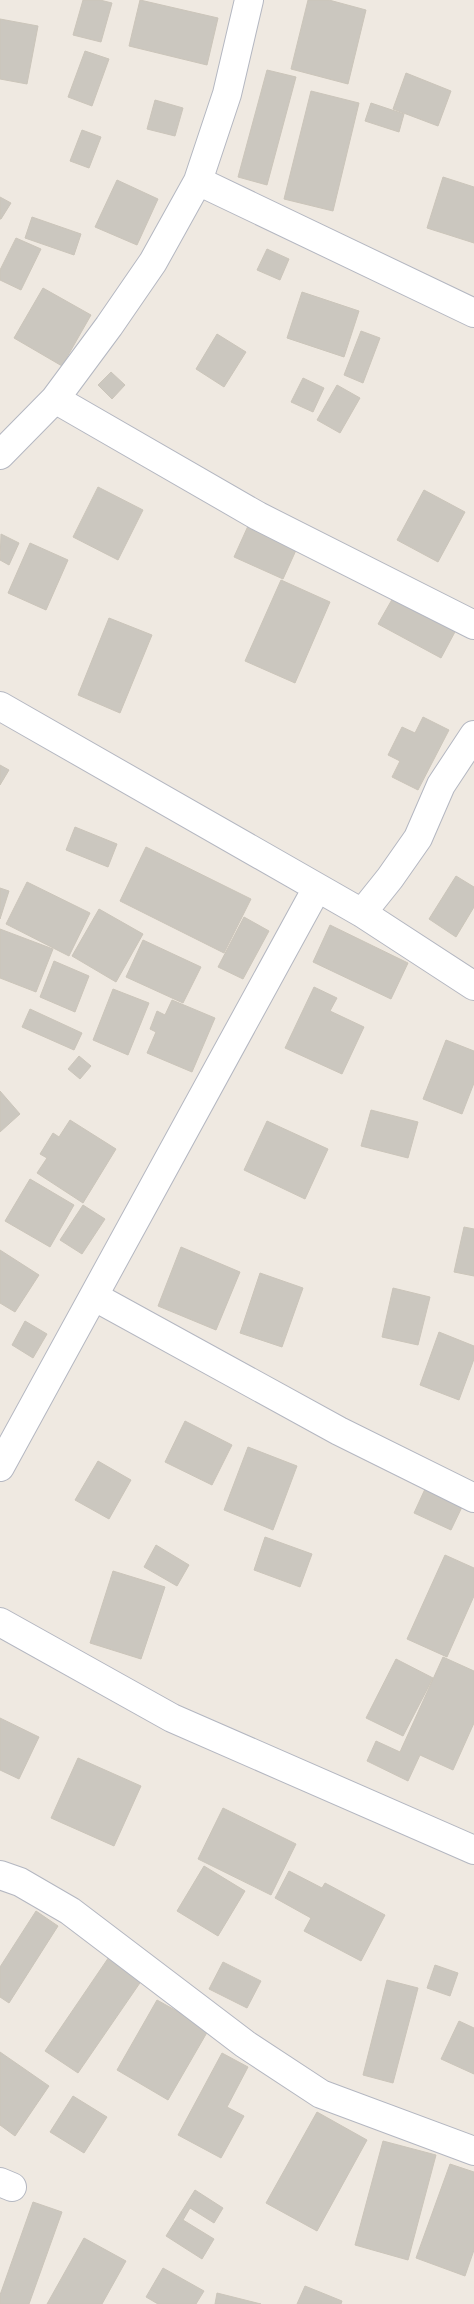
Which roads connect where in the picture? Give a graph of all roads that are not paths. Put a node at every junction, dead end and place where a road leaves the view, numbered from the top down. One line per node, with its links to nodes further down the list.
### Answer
1 (250, 0): 2 (street)
2 (198, 181): 3 (street); 4 (street)
3 (474, 313)
4 (55, 399): 5 (street); 6 (street)
5 (0, 455)
6 (474, 625)
7 (0, 706): 9 (street)
8 (474, 735): 10 (street)
9 (317, 888): 10 (street); 12 (street)
10 (362, 913): 11 (street)
11 (474, 986)
12 (94, 1297): 13 (street); 14 (street)
13 (0, 1467)
14 (474, 1498)
15 (0, 1622): 16 (street)
16 (474, 1850)
17 (0, 1875): 18 (street)
18 (474, 2151)

